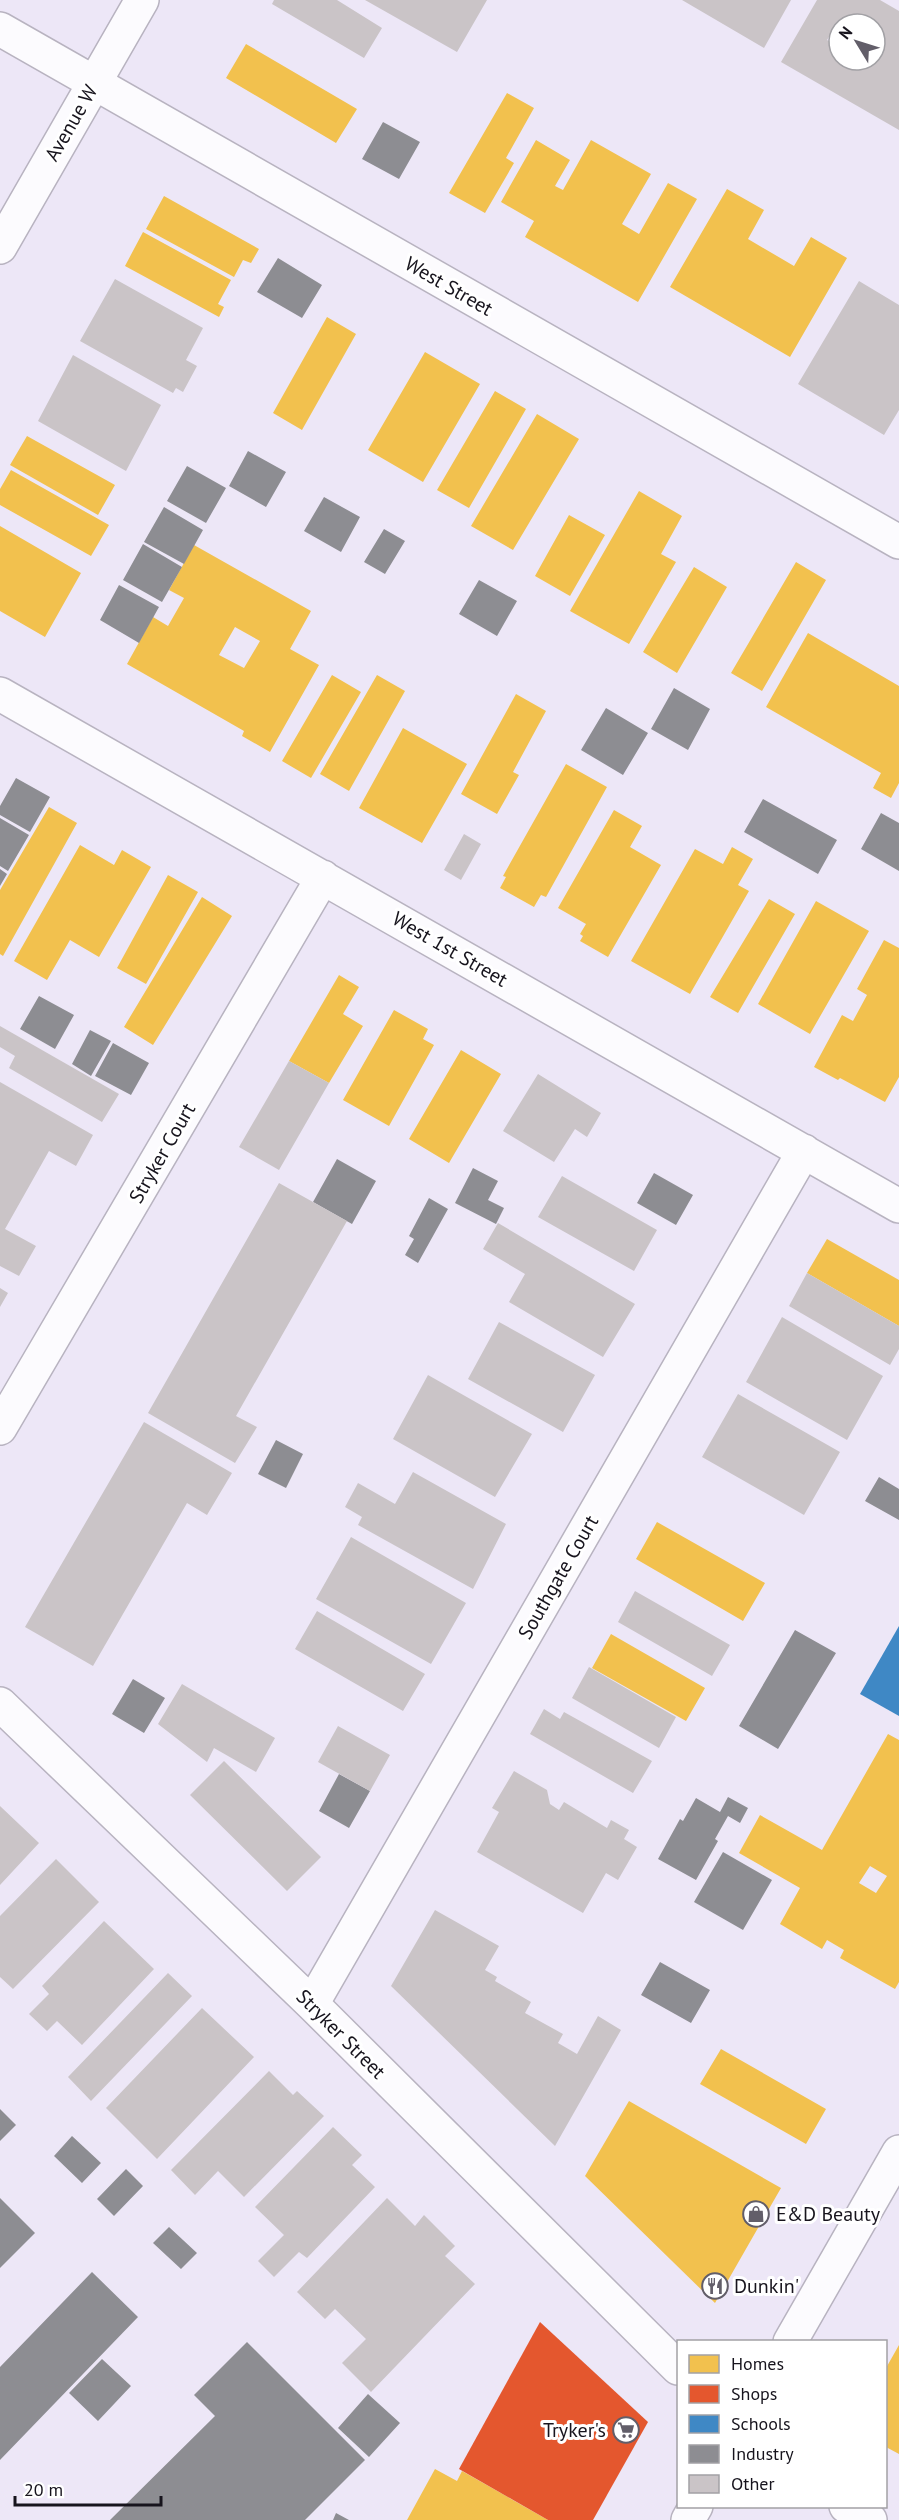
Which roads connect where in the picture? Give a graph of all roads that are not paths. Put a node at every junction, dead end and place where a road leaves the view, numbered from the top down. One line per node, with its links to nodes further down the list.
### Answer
1 (142, 0): 3 (street, Avenue W)
2 (0, 29): 3 (street, West Street)
3 (94, 83): 4 (street, Avenue W); 5 (street, West Street)
4 (0, 247)
5 (899, 543)
6 (0, 694): 7 (street, West 1st Street)
7 (323, 877): 8 (street, West 1st Street); 10 (street, Stryker Court)
8 (804, 1151): 9 (street, West 1st Street); 12 (street, Southgate Court)
9 (899, 1206)
10 (0, 1428)
11 (0, 1704): 12 (street, Stryker Street)
12 (312, 2004): 15 (street, Stryker Street)
13 (899, 2152): 14 (street)
14 (791, 2340)
15 (677, 2367)
16 (849, 2508): 17 (street)
17 (870, 2520)

